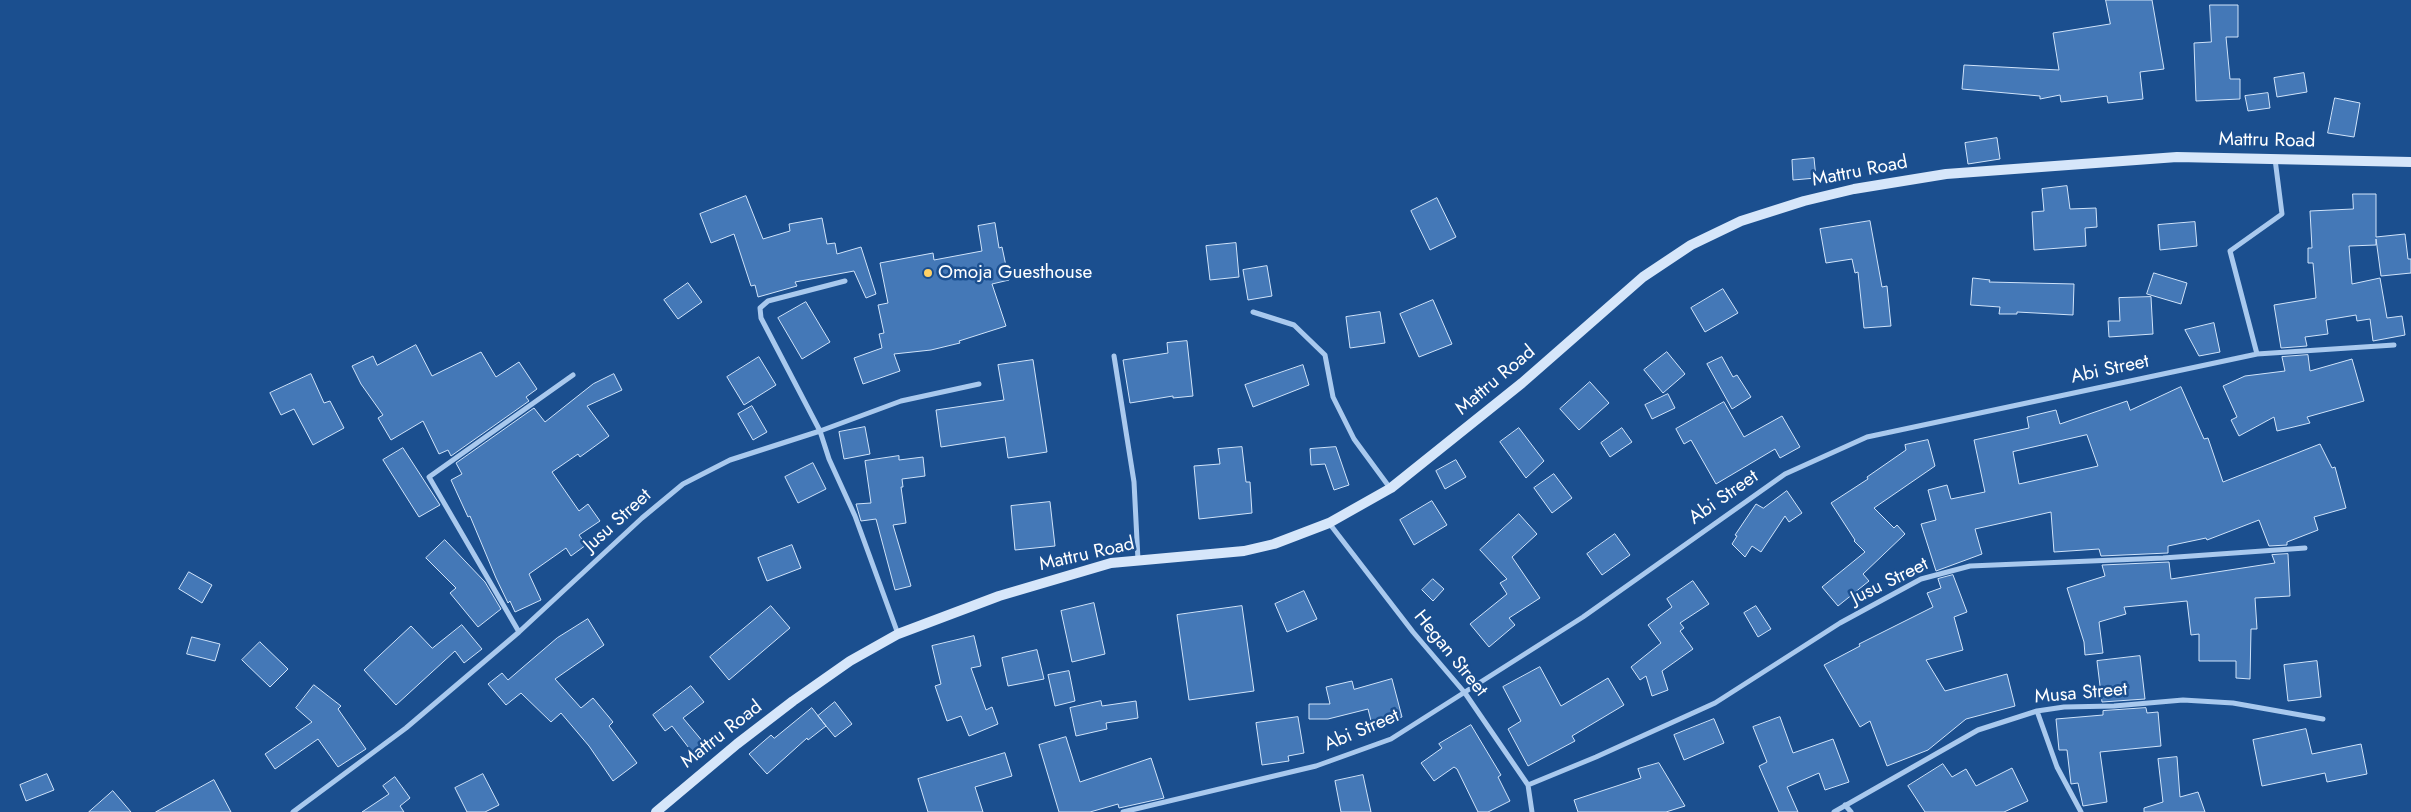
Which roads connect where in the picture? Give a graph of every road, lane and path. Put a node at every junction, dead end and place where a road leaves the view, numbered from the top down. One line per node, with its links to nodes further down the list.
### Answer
1 (2275, 159): 2 (main road, Mattru Road); 6 (street); 11 (main road, Mattru Road)
2 (2411, 162)
3 (845, 281): 10 (street)
4 (1253, 312): 11 (street)
5 (2394, 345): 6 (street, Abi Street)
6 (2257, 354): 17 (street, Abi Street)
7 (1114, 356): 14 (street)
8 (573, 375): 15 (street)
9 (979, 384): 10 (street, Jusu Street)
10 (820, 431): 15 (street, Jusu Street); 16 (street)
11 (1391, 488): 12 (main road, Mattru Road)
12 (1329, 523): 14 (main road, Mattru Road); 17 (street, Hegan Street)
13 (2305, 548): 20 (street, Jusu Street)
14 (1138, 560): 16 (main road, Mattru Road)
15 (519, 632): 22 (street, Jusu Street)
16 (898, 634): 23 (main road, Mattru Road)
17 (1465, 692): 20 (street, Hegan Street); 24 (street, Abi Street)
18 (2037, 711): 19 (street, Musa Street); 21 (street, Musa Street); 28 (street)
19 (2323, 719)
20 (1528, 785): 25 (street, Hegan Street)
21 (1846, 805): 26 (street, Musa Street); 27 (street)
22 (293, 812)
23 (656, 812)
24 (1123, 812)
25 (1532, 812)
26 (1834, 812)
27 (1851, 812)
28 (2081, 812)

